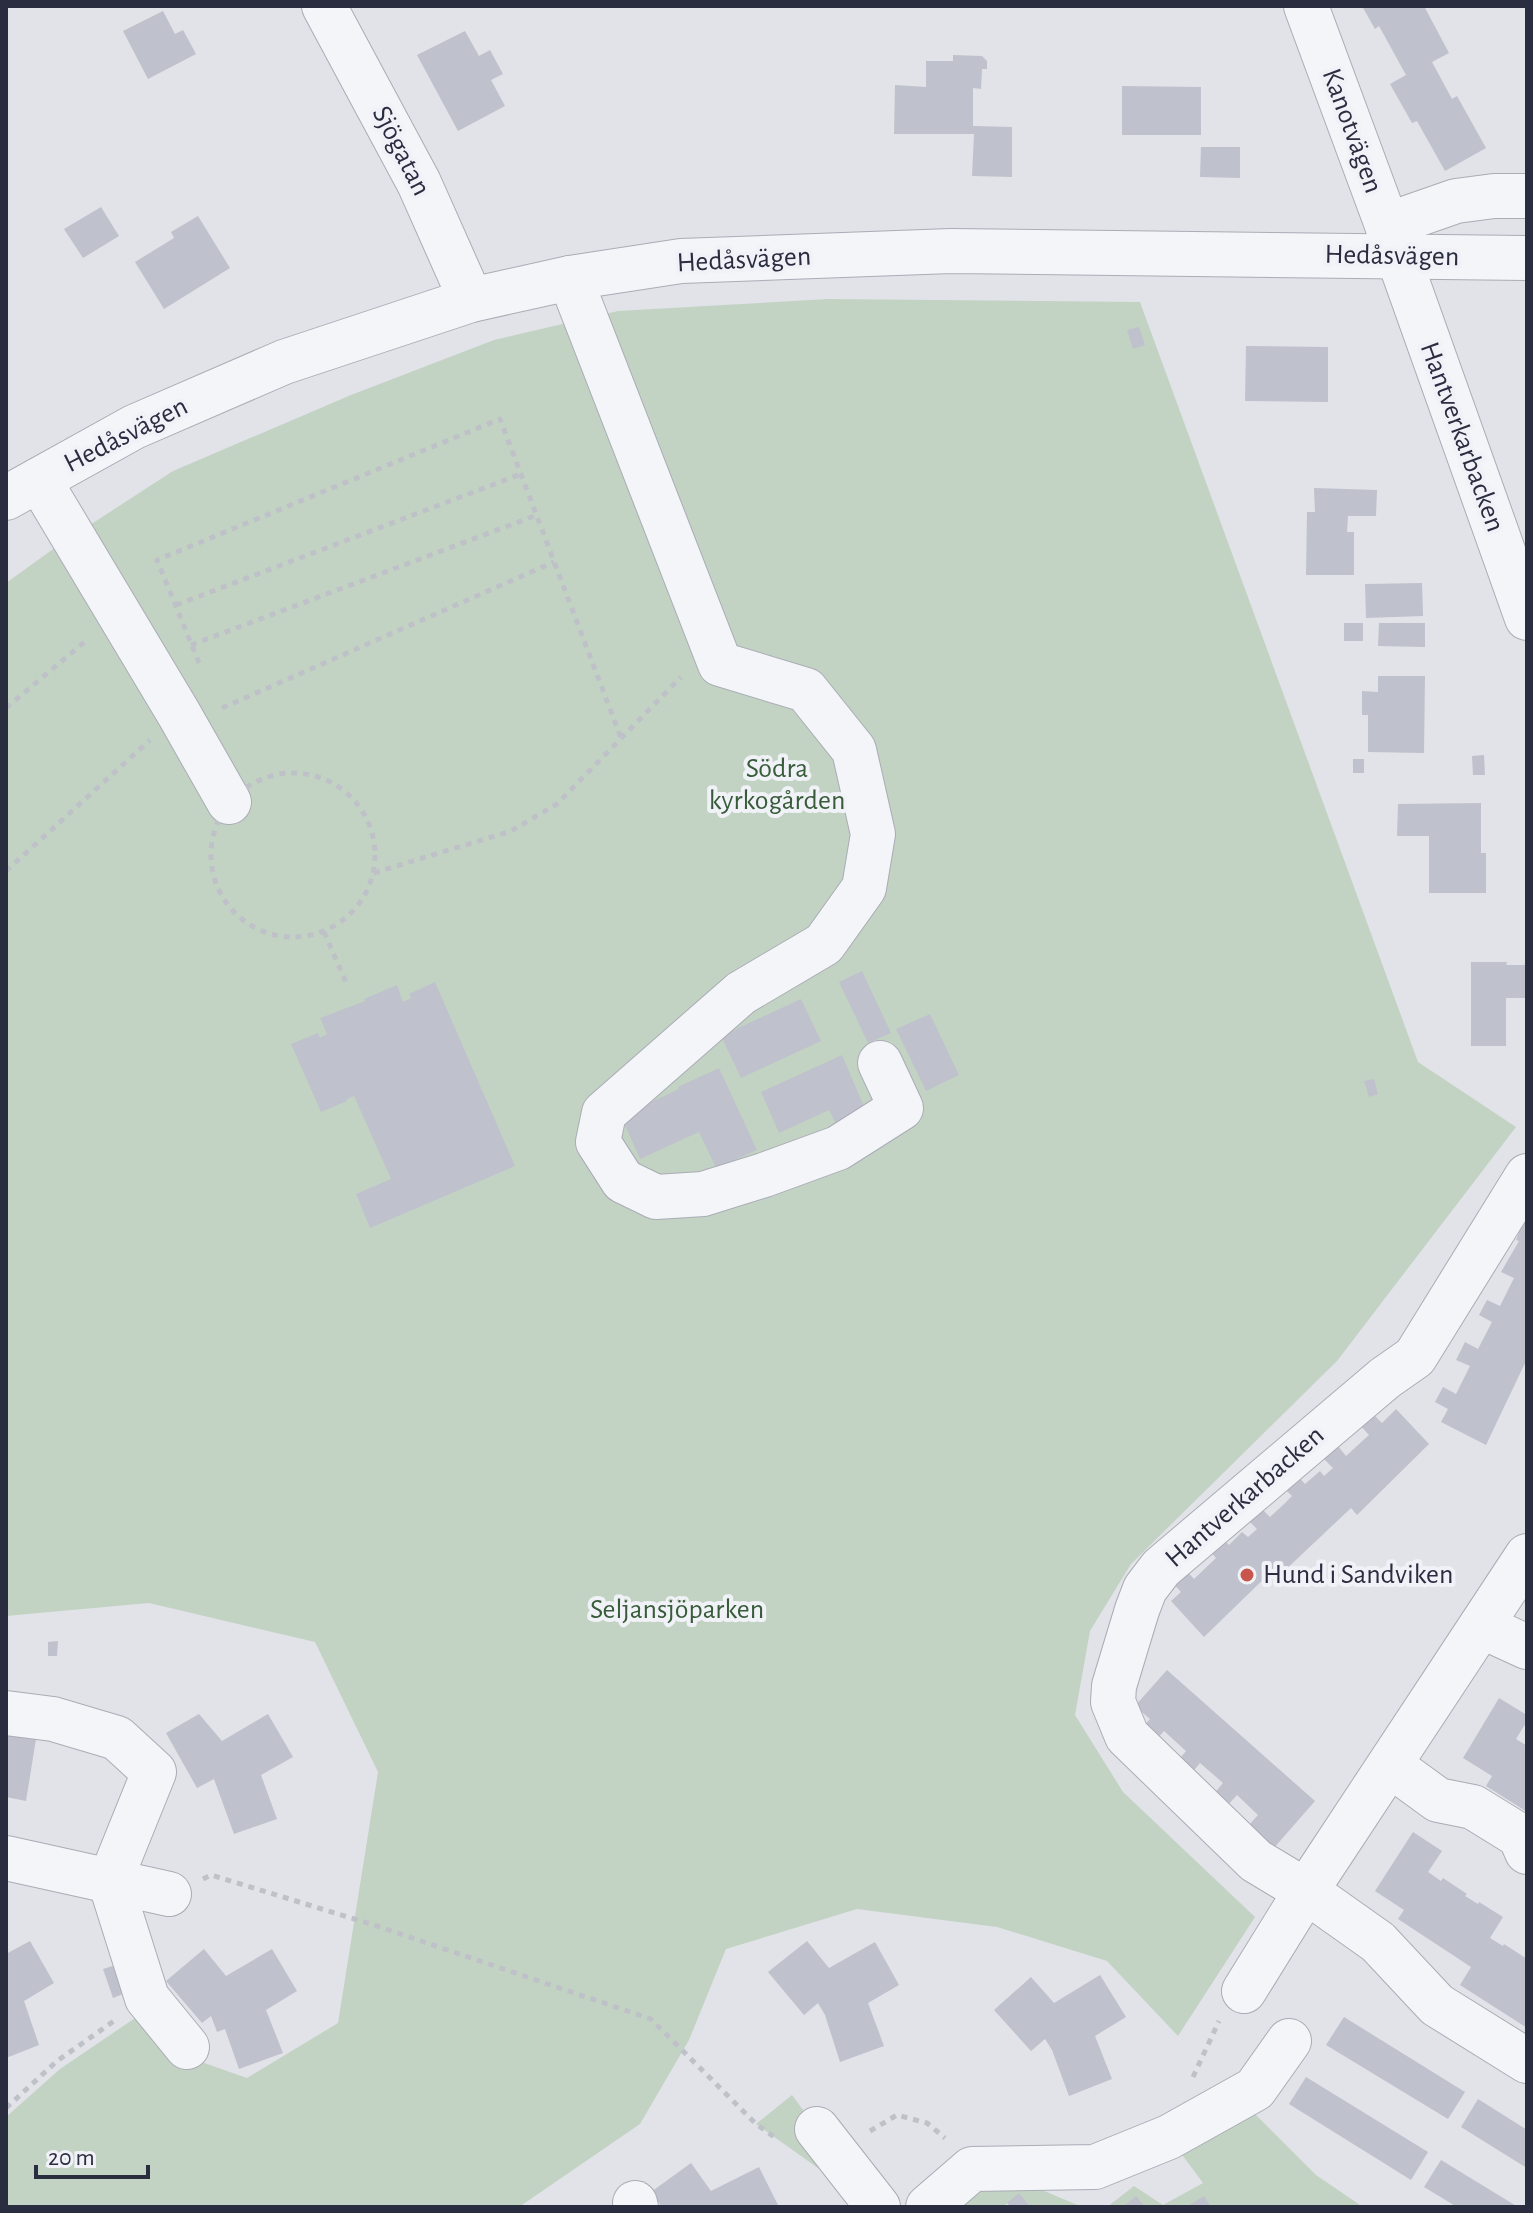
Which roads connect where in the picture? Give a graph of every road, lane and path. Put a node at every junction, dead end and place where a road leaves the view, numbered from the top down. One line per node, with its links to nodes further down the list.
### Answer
1 (324, 6): 7 (street, Sjögatan)
2 (1306, 6): 4 (street, Kanotvägen)
3 (1527, 196): 4 (street)
4 (1393, 240): 5 (street, Hedåsvägen); 6 (street, Hedåsvägen); 14 (street, Hantverkarbacken)
5 (1527, 258)
6 (570, 278): 7 (street, Hedåsvägen); 16 (street)
7 (471, 300): 9 (street, Hedåsvägen)
8 (521, 474): 10 (path); 12 (path); 12 (path)
9 (23, 489): 13 (street)
10 (537, 515): 11 (path); 15 (path)
11 (554, 562): 18 (path); 20 (path)
12 (176, 605): 15 (path)
13 (118, 613): 18 (street); 19 (path)
14 (1527, 618)
15 (191, 645): 17 (path)
16 (720, 664): 20 (path); 26 (street)
17 (203, 670)
18 (197, 705): 21 (street); 22 (path)
19 (6, 708)
20 (621, 738): 23 (path)
21 (229, 802): 23 (path); 24 (path)
22 (6, 871)
23 (374, 873): 24 (path)
24 (324, 932): 25 (path)
25 (346, 982)
26 (880, 1063)
27 (1527, 1176): 36 (street, Hantverkarbacken)
28 (1527, 1556): 29 (street)
29 (1481, 1626): 30 (street); 32 (street)
30 (1527, 1647)
31 (6, 1713): 35 (street)
32 (1390, 1765): 33 (street); 36 (street)
33 (1527, 1852)
34 (6, 1858): 35 (street)
35 (110, 1881): 37 (street); 39 (street)
36 (1306, 1891): 38 (street); 42 (street, Hantverkarbacken)
37 (169, 1894): 45 (path)
38 (1244, 1991): 44 (path)
39 (147, 1998): 41 (street); 43 (path)
40 (1289, 2041): 44 (street)
41 (187, 2047)
42 (1527, 2061)
43 (6, 2108)
44 (1169, 2137): 46 (street)
45 (814, 2145): 46 (path); 47 (street)
46 (952, 2194)
47 (878, 2207)

